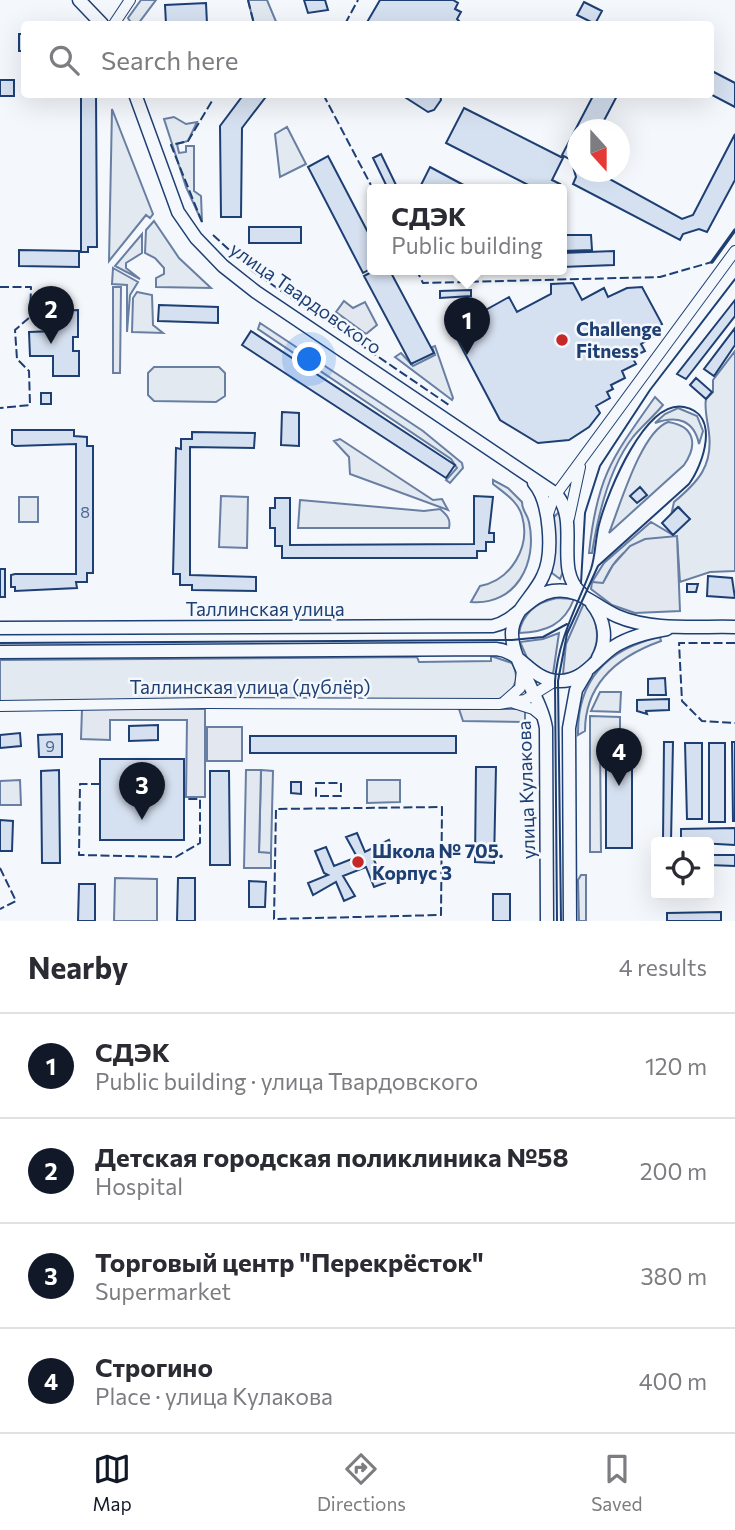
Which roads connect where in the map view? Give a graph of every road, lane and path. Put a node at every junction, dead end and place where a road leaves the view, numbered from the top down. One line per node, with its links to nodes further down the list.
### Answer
1 (79, 0): 3 (main road)
2 (130, 0): 4 (street)
3 (99, 21)
4 (116, 21)
5 (136, 98): 8 (main road, улица Твардовского)
6 (735, 251): 7 (street)
7 (586, 455): 9 (street); 11 (street)
8 (526, 475): 9 (main road, улица Твардовского); 10 (main road, улица Твардовского)
9 (556, 494): 10 (street); 11 (main road, улица Твардовского)
10 (548, 518): 13 (main road, улица Твардовского)
11 (569, 518): 12 (main road, улица Твардовского)
12 (585, 596): 13 (main road, Таллинская улица); 14 (main road, Таллинская улица); 19 (main road)
13 (524, 606): 16 (main road, Таллинская улица); 18 (main road)
14 (681, 626): 15 (main road, Таллинская улица); 19 (main road, Таллинская улица)
15 (735, 626)
16 (0, 628)
17 (0, 652): 18 (main road)
18 (521, 662): 20 (main road); 21 (main road, улица Кулакова); 23 (street)
19 (593, 666): 20 (main road, Таллинская улица); 27 (main road)
20 (555, 681): 21 (street, Таллинская улица (дублёр))
21 (536, 695): 22 (street, Таллинская улица (дублёр)); 25 (main road, улица Кулакова)
22 (513, 703): 23 (street, Таллинская улица (дублёр)); 25 (street)
23 (499, 705): 24 (street, Таллинская улица (дублёр))
24 (0, 706)
25 (544, 718): 26 (main road, улица Кулакова)
26 (548, 921)
27 (570, 921)

